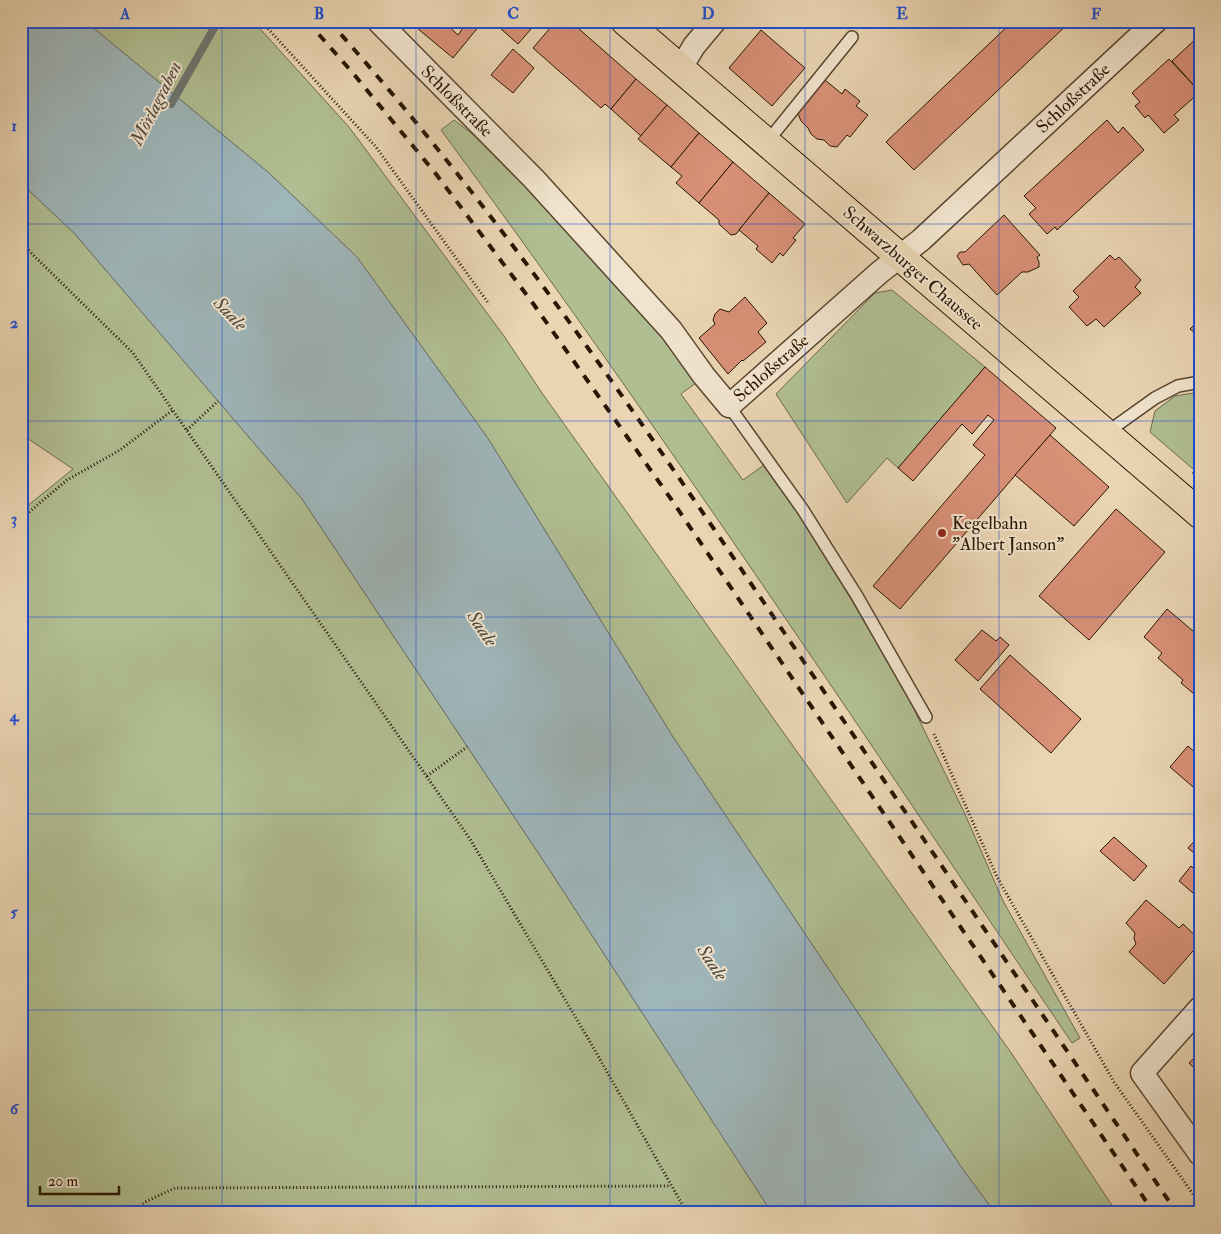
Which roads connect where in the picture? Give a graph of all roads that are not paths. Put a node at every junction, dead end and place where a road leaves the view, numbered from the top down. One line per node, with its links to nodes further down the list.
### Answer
1 (378, 21): 10 (street, Schloßstraße)
2 (626, 21): 6 (main road, Schwarzburger Chaussee)
3 (715, 21): 6 (street)
4 (1156, 21): 8 (street, Schloßstraße)
5 (852, 37): 7 (lane)
6 (680, 68): 7 (main road, Schwarzburger Chaussee)
7 (767, 142): 8 (main road, Schwarzburger Chaussee)
8 (899, 257): 10 (street, Schloßstraße); 11 (main road, Schwarzburger Chaussee)
9 (1200, 382): 11 (lane)
10 (729, 406): 13 (lane)
11 (1106, 434): 12 (main road, Schwarzburger Chaussee)
12 (1200, 514)
13 (926, 718)
14 (1200, 1008): 15 (street)
15 (1200, 1154)

